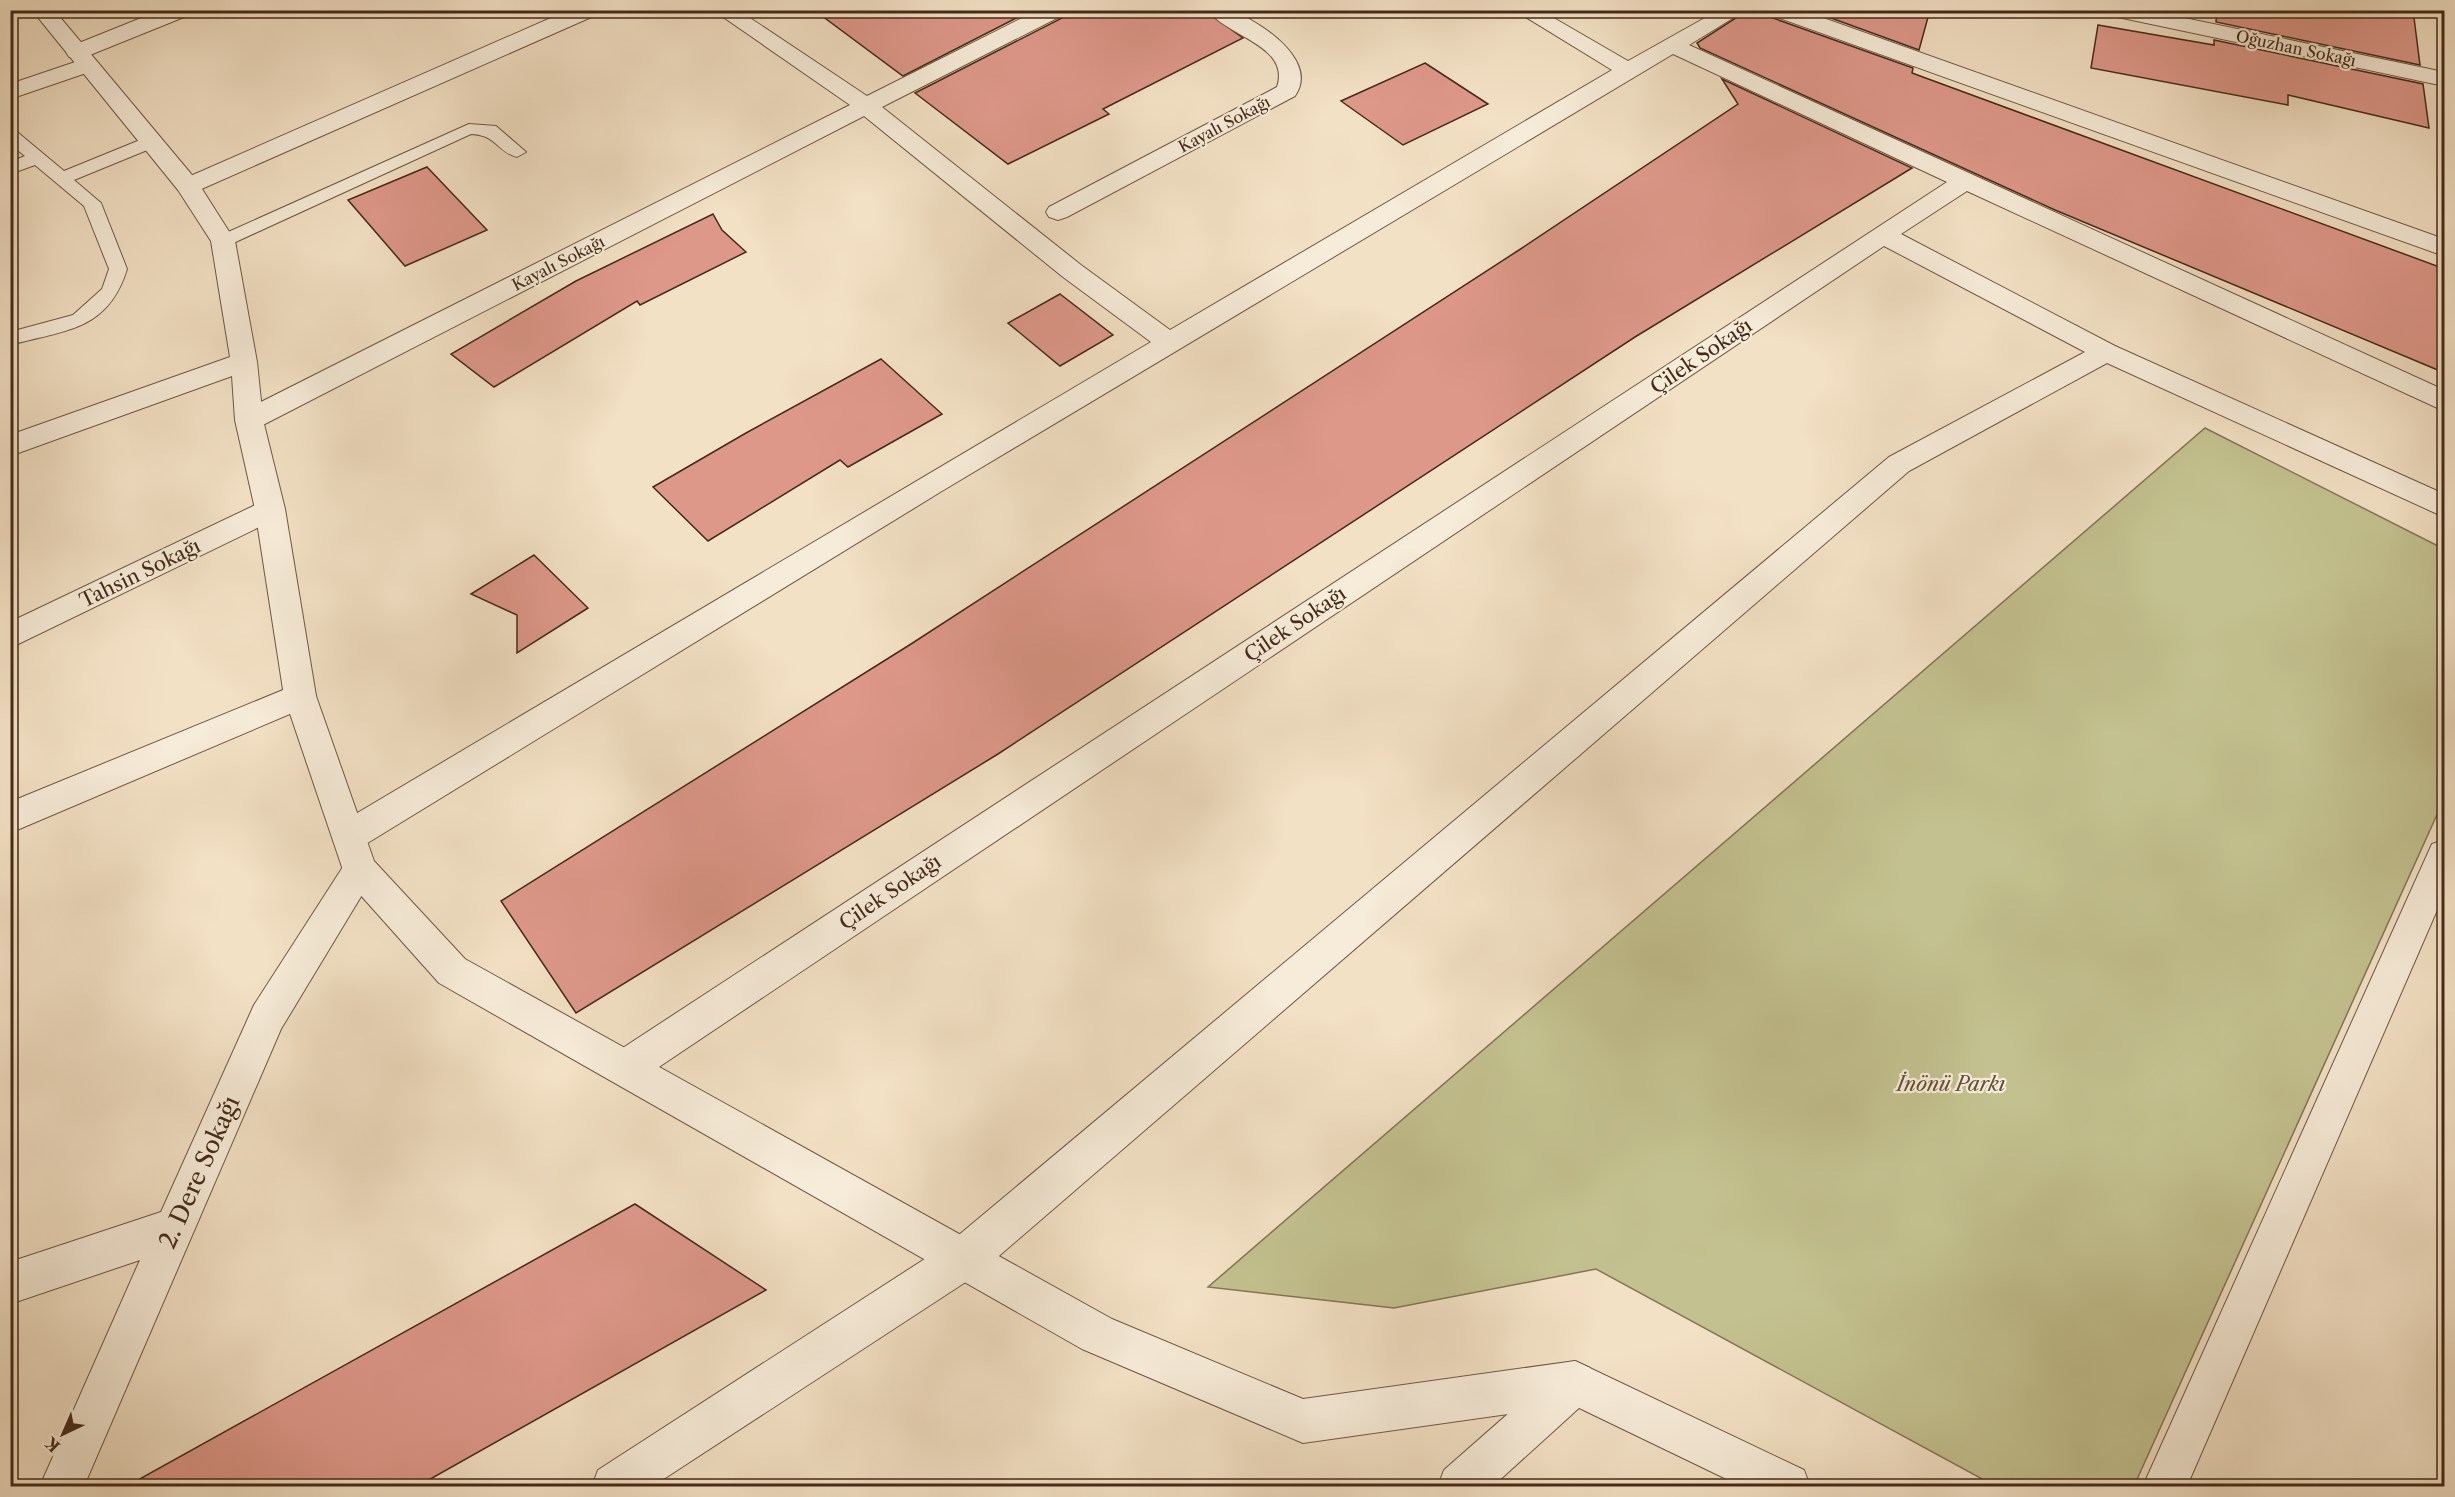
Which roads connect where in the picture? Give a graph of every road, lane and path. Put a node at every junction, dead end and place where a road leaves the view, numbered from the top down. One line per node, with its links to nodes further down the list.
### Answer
1 (42, 10): 13 (street)
2 (181, 10): 13 (street)
3 (588, 10): 25 (street)
4 (723, 10): 17 (street)
5 (1055, 10): 17 (street, Kayalı Sokağı)
6 (1218, 10): 26 (street, Kayalı Sokağı)
7 (1524, 10): 14 (street)
8 (1736, 10): 12 (street)
9 (1779, 10): 29 (street)
10 (2113, 10): 11 (street, Oğuzhan Sokağı)
11 (2206, 20): 15 (street, Oğuzhan Sokağı)
12 (1671, 45): 14 (street); 24 (street)
13 (82, 58): 16 (street); 19 (street)
14 (1628, 70): 31 (street)
15 (2445, 79)
16 (10, 92)
17 (866, 106): 31 (street); 35 (street, Kayalı Sokağı)
18 (10, 135): 21 (lane)
19 (151, 142): 23 (lane); 25 (street)
20 (517, 152): 28 (lane)
21 (38, 157): 22 (lane); 23 (lane)
22 (10, 169)
23 (63, 178): 30 (lane)
24 (1966, 180): 27 (street, Çilek Sokağı); 34 (street)
25 (188, 186): 28 (street)
26 (1058, 212)
27 (1883, 235): 32 (street); 44 (street, Çilek Sokağı)
28 (223, 241): 33 (street)
29 (2445, 248)
30 (10, 339)
31 (1170, 343): 42 (street)
32 (2106, 352): 37 (street); 46 (street)
33 (244, 362): 35 (street); 36 (street)
34 (2445, 401)
35 (249, 420): 38 (street)
36 (10, 446)
37 (2445, 506)
38 (270, 509): 39 (street, Tahsin Sokağı); 40 (street)
39 (10, 636)
40 (300, 696): 41 (street); 42 (street)
41 (10, 818)
42 (355, 853): 44 (street); 45 (street, 2. Dere Sokağı)
43 (2445, 855): 53 (street)
44 (625, 1068): 46 (street)
45 (174, 1228): 47 (street); 49 (street, 2. Dere Sokağı)
46 (963, 1259): 48 (street); 50 (street)
47 (10, 1283)
48 (1575, 1383): 51 (street); 52 (street)
49 (62, 1486)
50 (614, 1486)
51 (1460, 1486)
52 (1788, 1486)
53 (2165, 1486)

